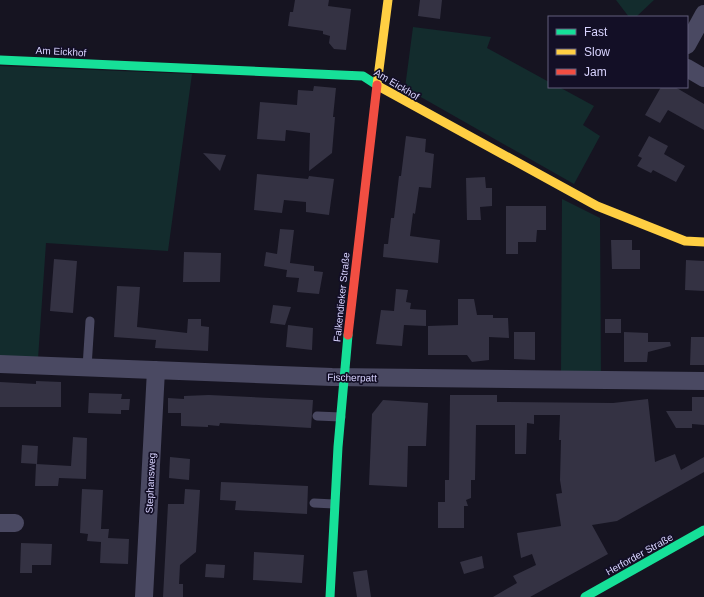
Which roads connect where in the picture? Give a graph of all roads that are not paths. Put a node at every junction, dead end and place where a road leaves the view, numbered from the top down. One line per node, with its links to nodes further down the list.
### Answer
1 (388, 0): 7 (street, Falkendieker Straße)
2 (704, 14): 3 (street)
3 (688, 43)
4 (0, 60): 7 (street, Am Eickhof)
5 (688, 69): 6 (street)
6 (704, 78)
7 (376, 84): 8 (street, Am Eickhof); 13 (street, Falkendieker Straße)
8 (704, 242)
9 (90, 321): 11 (lane)
10 (0, 364): 11 (street, Fischerpatt)
11 (87, 367): 12 (street, Fischerpatt)
12 (156, 370): 13 (street, Fischerpatt); 20 (street, Stephansweg)
13 (344, 377): 14 (street, Fischerpatt); 16 (street, Falkendieker Straße)
14 (704, 381)
15 (317, 416): 16 (lane)
16 (341, 417): 18 (street, Falkendieker Straße)
17 (314, 503): 18 (lane)
18 (334, 504): 21 (street, Falkendieker Straße)
19 (704, 530): 22 (street, Herforder Straße)
20 (144, 597)
21 (330, 597)
22 (585, 597)

